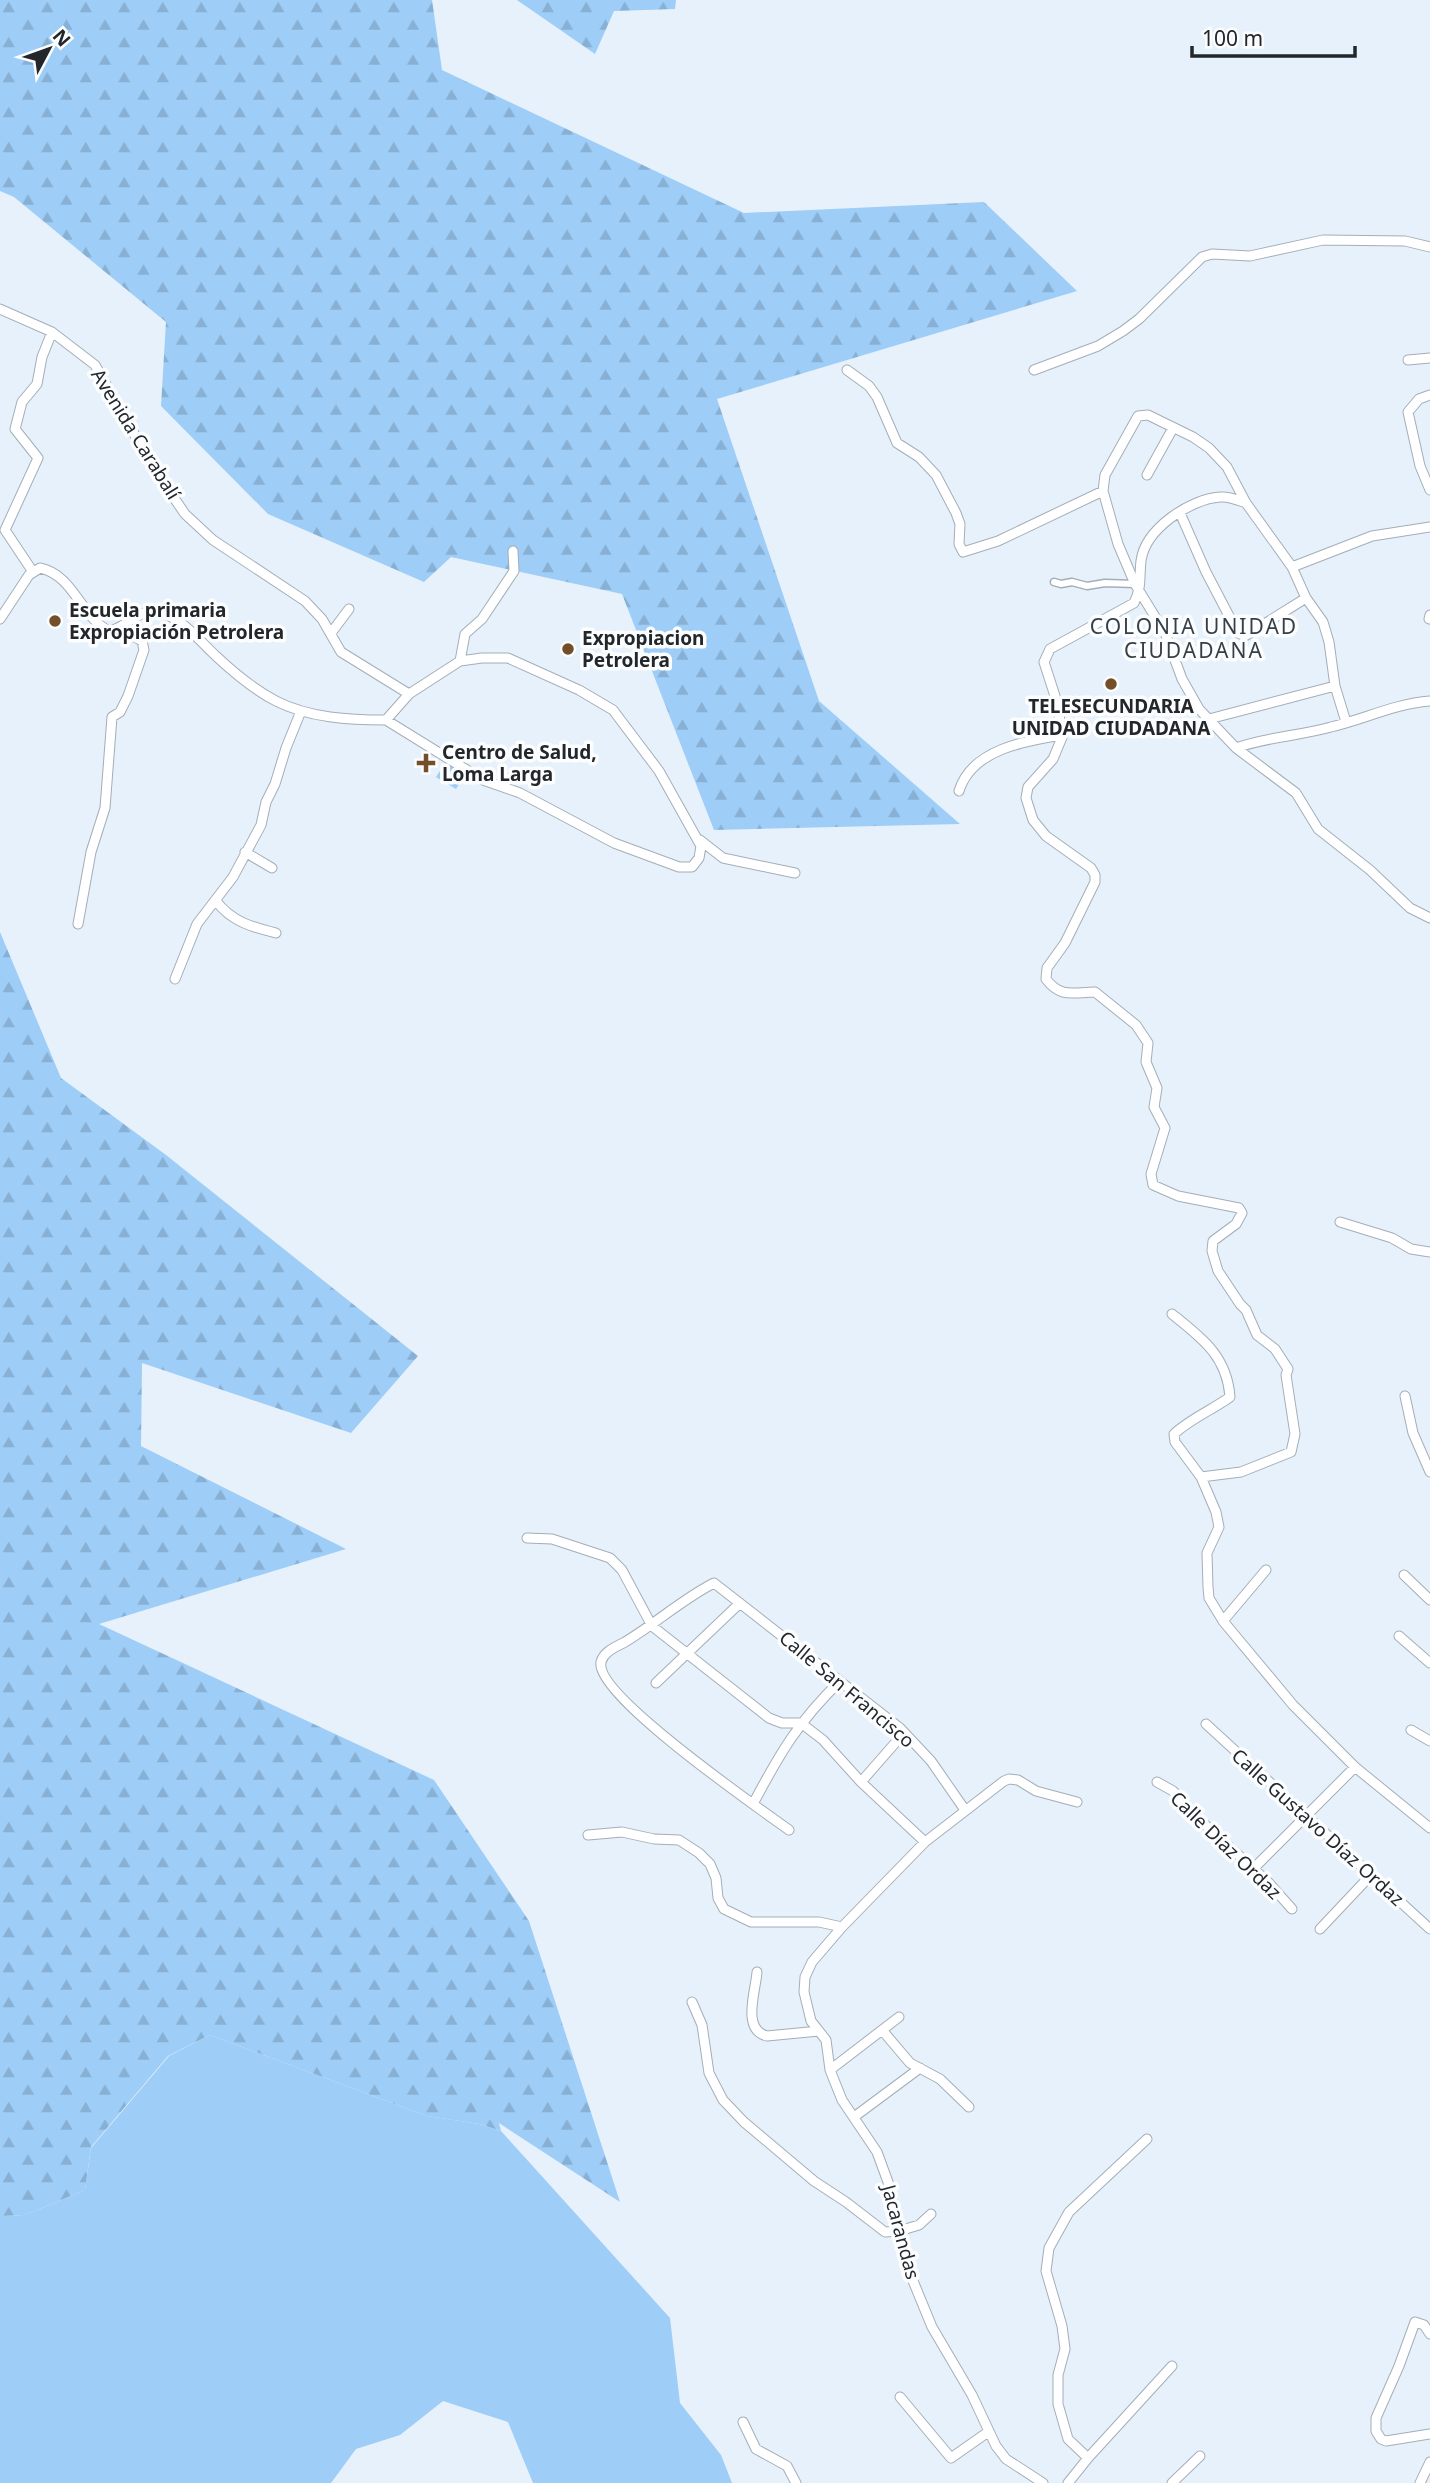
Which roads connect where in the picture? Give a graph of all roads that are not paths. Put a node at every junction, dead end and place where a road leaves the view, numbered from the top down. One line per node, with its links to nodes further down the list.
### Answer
1 (1430, 247): 7 (street)
2 (0, 310): 3 (street, Avenida Carabalí)
3 (52, 332): 18 (street); 25 (street, Avenida Carabalí)
4 (1430, 358): 5 (street)
5 (1408, 360)
6 (847, 370): 12 (street)
7 (1034, 370)
8 (1430, 395): 11 (street)
9 (1172, 428): 10 (street); 12 (street); 13 (street)
10 (1147, 475)
11 (1430, 490)
12 (1103, 491): 20 (street)
13 (1247, 503): 14 (street); 17 (street)
14 (1180, 513): 20 (street); 21 (street)
15 (1430, 527): 17 (street)
16 (513, 551): 26 (street)
17 (1292, 567): 21 (street)
18 (33, 572): 23 (street); 24 (street)
19 (1054, 582): 20 (street)
20 (1138, 588): 31 (street); 34 (street)
21 (1306, 598): 27 (street)
22 (349, 609): 25 (street)
23 (0, 619)
24 (121, 629): 30 (street); 43 (street)
25 (331, 633): 28 (street, Avenida Carabalí)
26 (460, 662): 28 (street); 37 (street)
27 (1335, 687): 31 (street); 33 (street)
28 (409, 694): 32 (street)
29 (1430, 701): 33 (street)
30 (301, 711): 32 (street); 38 (street)
31 (1209, 719): 35 (street)
32 (386, 720): 37 (street)
33 (1346, 722): 35 (street)
34 (1063, 735): 36 (street); 51 (street)
35 (1236, 748): 42 (street)
36 (959, 791)
37 (696, 837): 40 (street)
38 (245, 852): 39 (street); 41 (street)
39 (272, 868)
40 (795, 873)
41 (216, 901): 44 (street); 45 (street)
42 (1430, 918)
43 (78, 924)
44 (276, 933)
45 (176, 979)
46 (1340, 1222): 47 (street)
47 (1430, 1252)
48 (1172, 1314): 51 (street)
49 (1405, 1396): 50 (street)
50 (1430, 1469)
51 (1201, 1477): 57 (street)
52 (527, 1538): 58 (street)
53 (1266, 1570): 57 (street)
54 (1404, 1576): 55 (street)
55 (1430, 1600)
56 (740, 1603): 58 (street, Calle San Francisco); 60 (street); 62 (street, Calle San Francisco)
57 (1223, 1621): 69 (street)
58 (652, 1626): 60 (street); 73 (street)
59 (1399, 1636): 61 (street)
60 (687, 1652): 63 (street); 64 (street)
61 (1430, 1663)
62 (840, 1681): 64 (street); 66 (street, Calle San Francisco)
63 (656, 1683)
64 (801, 1723): 70 (street); 73 (street)
65 (1206, 1724): 75 (street, Calle Gustavo Díaz Ordaz)
66 (900, 1728): 70 (street); 74 (street, Calle San Francisco)
67 (1411, 1730): 68 (street)
68 (1430, 1741)
69 (1355, 1767): 75 (street); 76 (street)
70 (861, 1782): 79 (street)
71 (1157, 1782): 80 (street, Calle Díaz Ordaz)
72 (1077, 1802): 74 (street)
73 (752, 1804): 77 (street)
74 (965, 1810): 79 (street)
75 (1306, 1817): 80 (street); 81 (street, Calle Gustavo Díaz Ordaz)
76 (1430, 1828)
77 (789, 1830)
78 (588, 1835): 83 (street)
79 (925, 1842): 83 (street)
80 (1253, 1869): 82 (street, Calle Díaz Ordaz)
81 (1370, 1876): 84 (street); 85 (street, Calle Gustavo Díaz Ordaz)
82 (1292, 1909)
83 (842, 1927): 90 (street, Jacarandas)
84 (1320, 1928)
85 (1430, 1929)
86 (757, 1972): 90 (street)
87 (692, 2002): 97 (street)
88 (899, 2017): 89 (street)
89 (882, 2030): 91 (street); 92 (street)
90 (819, 2031): 92 (street, Jacarandas)
91 (920, 2068): 93 (street); 94 (street)
92 (830, 2070): 94 (street, Jacarandas)
93 (969, 2107)
94 (854, 2117): 97 (street, Jacarandas)
95 (1147, 2139): 105 (street)
96 (931, 2214): 97 (street)
97 (899, 2231): 102 (street, Jacarandas)
98 (1430, 2334): 103 (street)
99 (1172, 2366): 105 (street)
100 (900, 2397): 102 (street)
101 (743, 2422): 107 (street)
102 (988, 2432): 108 (street, Jacarandas)
103 (1430, 2434)
104 (1200, 2456): 110 (street)
105 (1088, 2458): 109 (street)
106 (1430, 2462): 111 (street)
107 (796, 2483)
108 (1042, 2483)
109 (1068, 2483)
110 (1172, 2483)
111 (1420, 2483)

